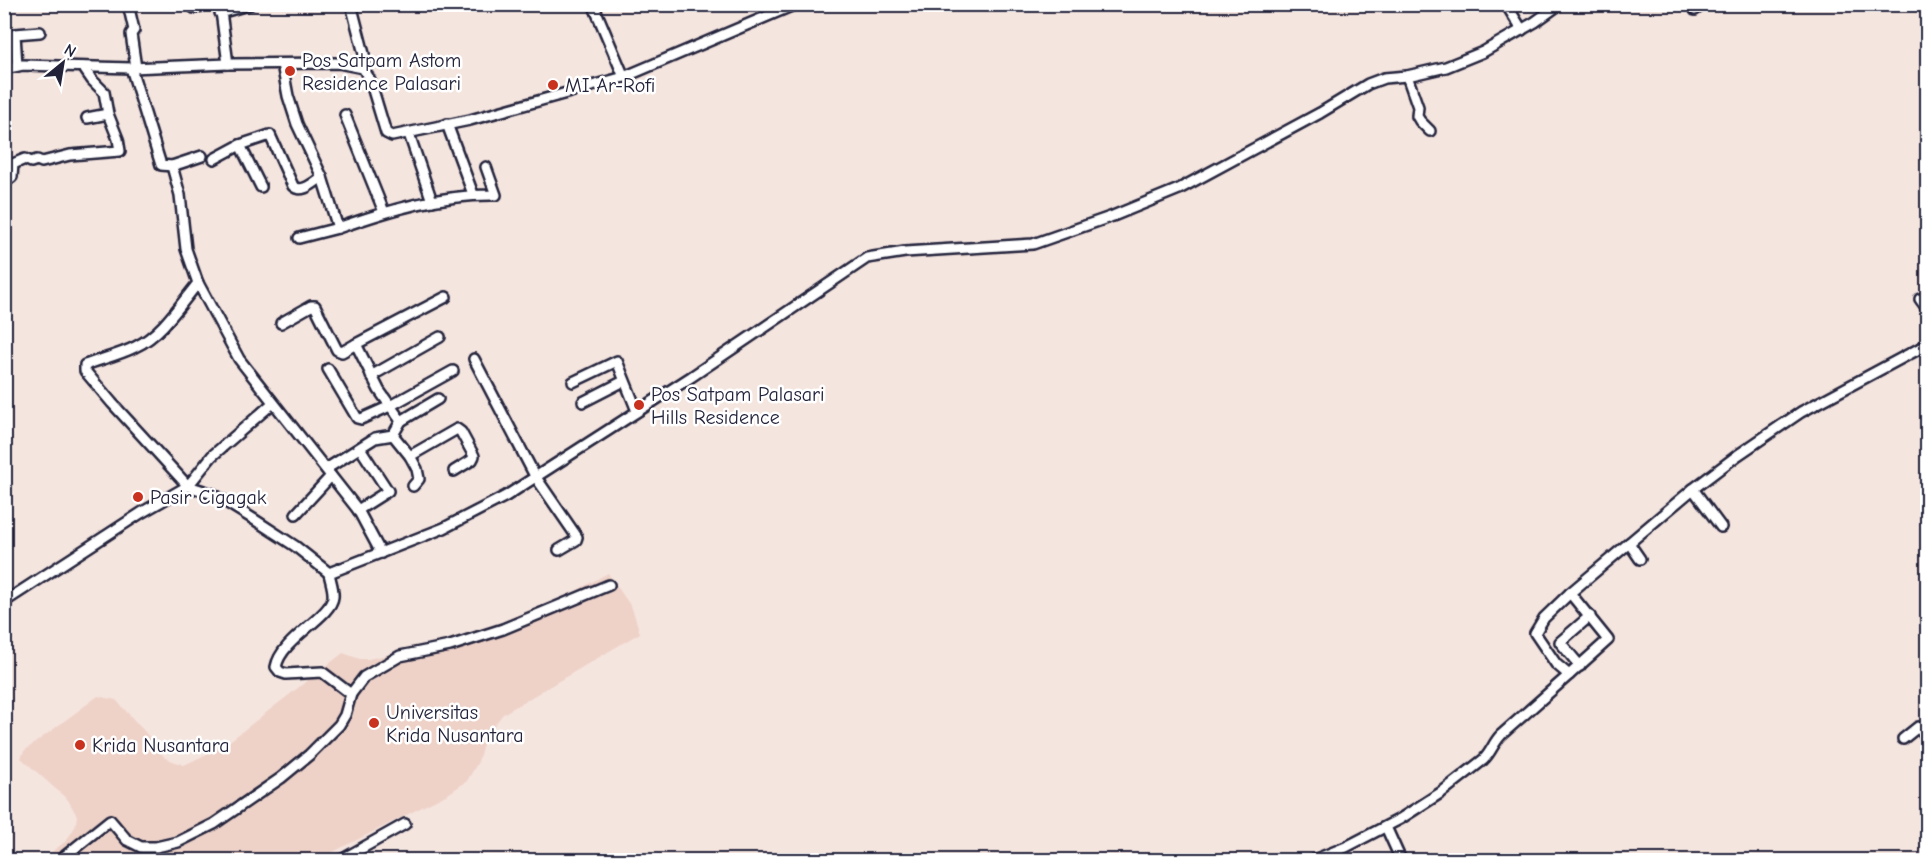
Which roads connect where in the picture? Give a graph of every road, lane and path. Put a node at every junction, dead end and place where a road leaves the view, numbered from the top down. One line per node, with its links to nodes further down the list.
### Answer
1 (128, 4): 20 (street)
2 (190, 4): 3 (street)
3 (207, 4)
4 (251, 4): 11 (street)
5 (351, 4): 21 (street)
6 (593, 4): 24 (street)
7 (795, 4): 24 (street)
8 (1506, 4): 14 (street)
9 (1560, 4): 12 (street)
10 (1704, 4): 13 (street)
11 (220, 9): 16 (street)
12 (1545, 9): 14 (street)
13 (1695, 10)
14 (1522, 30): 23 (street)
15 (40, 32): 18 (street)
16 (228, 64): 17 (street); 20 (street)
17 (282, 64): 21 (street); 36 (street)
18 (17, 66): 19 (street); 22 (street)
19 (83, 67): 20 (street); 25 (street)
20 (134, 68): 34 (street)
21 (363, 68): 30 (street)
22 (4, 69)
23 (1407, 76): 29 (street); 62 (street)
24 (624, 78): 28 (street)
25 (108, 114): 27 (street); 37 (street)
26 (345, 115): 41 (street)
27 (87, 118)
28 (447, 124): 30 (street); 39 (street)
29 (1430, 130)
30 (409, 134): 40 (street)
31 (240, 145): 33 (street); 36 (street); 38 (street)
32 (202, 156): 34 (street)
33 (214, 159)
34 (172, 166): 44 (street)
35 (486, 167): 39 (street)
36 (322, 177): 42 (street)
37 (4, 183)
38 (261, 187)
39 (473, 194): 40 (street)
40 (432, 201): 41 (street)
41 (384, 212): 42 (street)
42 (338, 228): 43 (street)
43 (299, 238)
44 (198, 283): 60 (street); 70 (street)
45 (446, 297): 50 (street)
46 (1920, 299): 47 (street)
47 (1928, 310)
48 (281, 323): 50 (street)
49 (440, 337): 55 (street)
50 (356, 344): 55 (street)
51 (1928, 344): 72 (street)
52 (474, 358): 69 (street)
53 (328, 369): 61 (street)
54 (453, 371): 61 (street)
55 (371, 376): 61 (street)
56 (624, 381): 57 (street); 59 (street); 62 (street)
57 (573, 382)
58 (438, 399): 63 (street)
59 (583, 402)
60 (273, 403): 68 (street); 70 (street)
61 (390, 406): 63 (street)
62 (637, 411): 69 (street)
63 (401, 421): 64 (street)
64 (393, 435): 65 (street); 66 (street)
65 (360, 448): 68 (street); 73 (street)
66 (410, 456): 67 (street); 71 (street)
67 (454, 471)
68 (328, 472): 73 (street); 74 (street)
69 (535, 476): 77 (street); 78 (street)
70 (189, 486): 80 (street); 83 (street)
71 (413, 486)
72 (1693, 489): 75 (street); 76 (street)
73 (358, 510): 78 (street)
74 (296, 514)
75 (1721, 527)
76 (1629, 543): 79 (street); 82 (street)
77 (559, 550)
78 (381, 553): 80 (street)
79 (1640, 559)
80 (328, 573): 87 (street)
81 (609, 585): 87 (street)
82 (1570, 593): 84 (street); 86 (street)
83 (4, 602)
84 (1590, 616): 85 (street); 85 (street)
85 (1580, 666): 86 (street)
86 (1569, 675): 91 (street)
87 (351, 694): 92 (street)
88 (1928, 728): 89 (street)
89 (1903, 739)
90 (405, 824): 93 (street)
91 (1386, 827): 94 (street); 95 (street)
92 (60, 861)
93 (341, 861)
94 (1314, 861)
95 (1401, 861)

